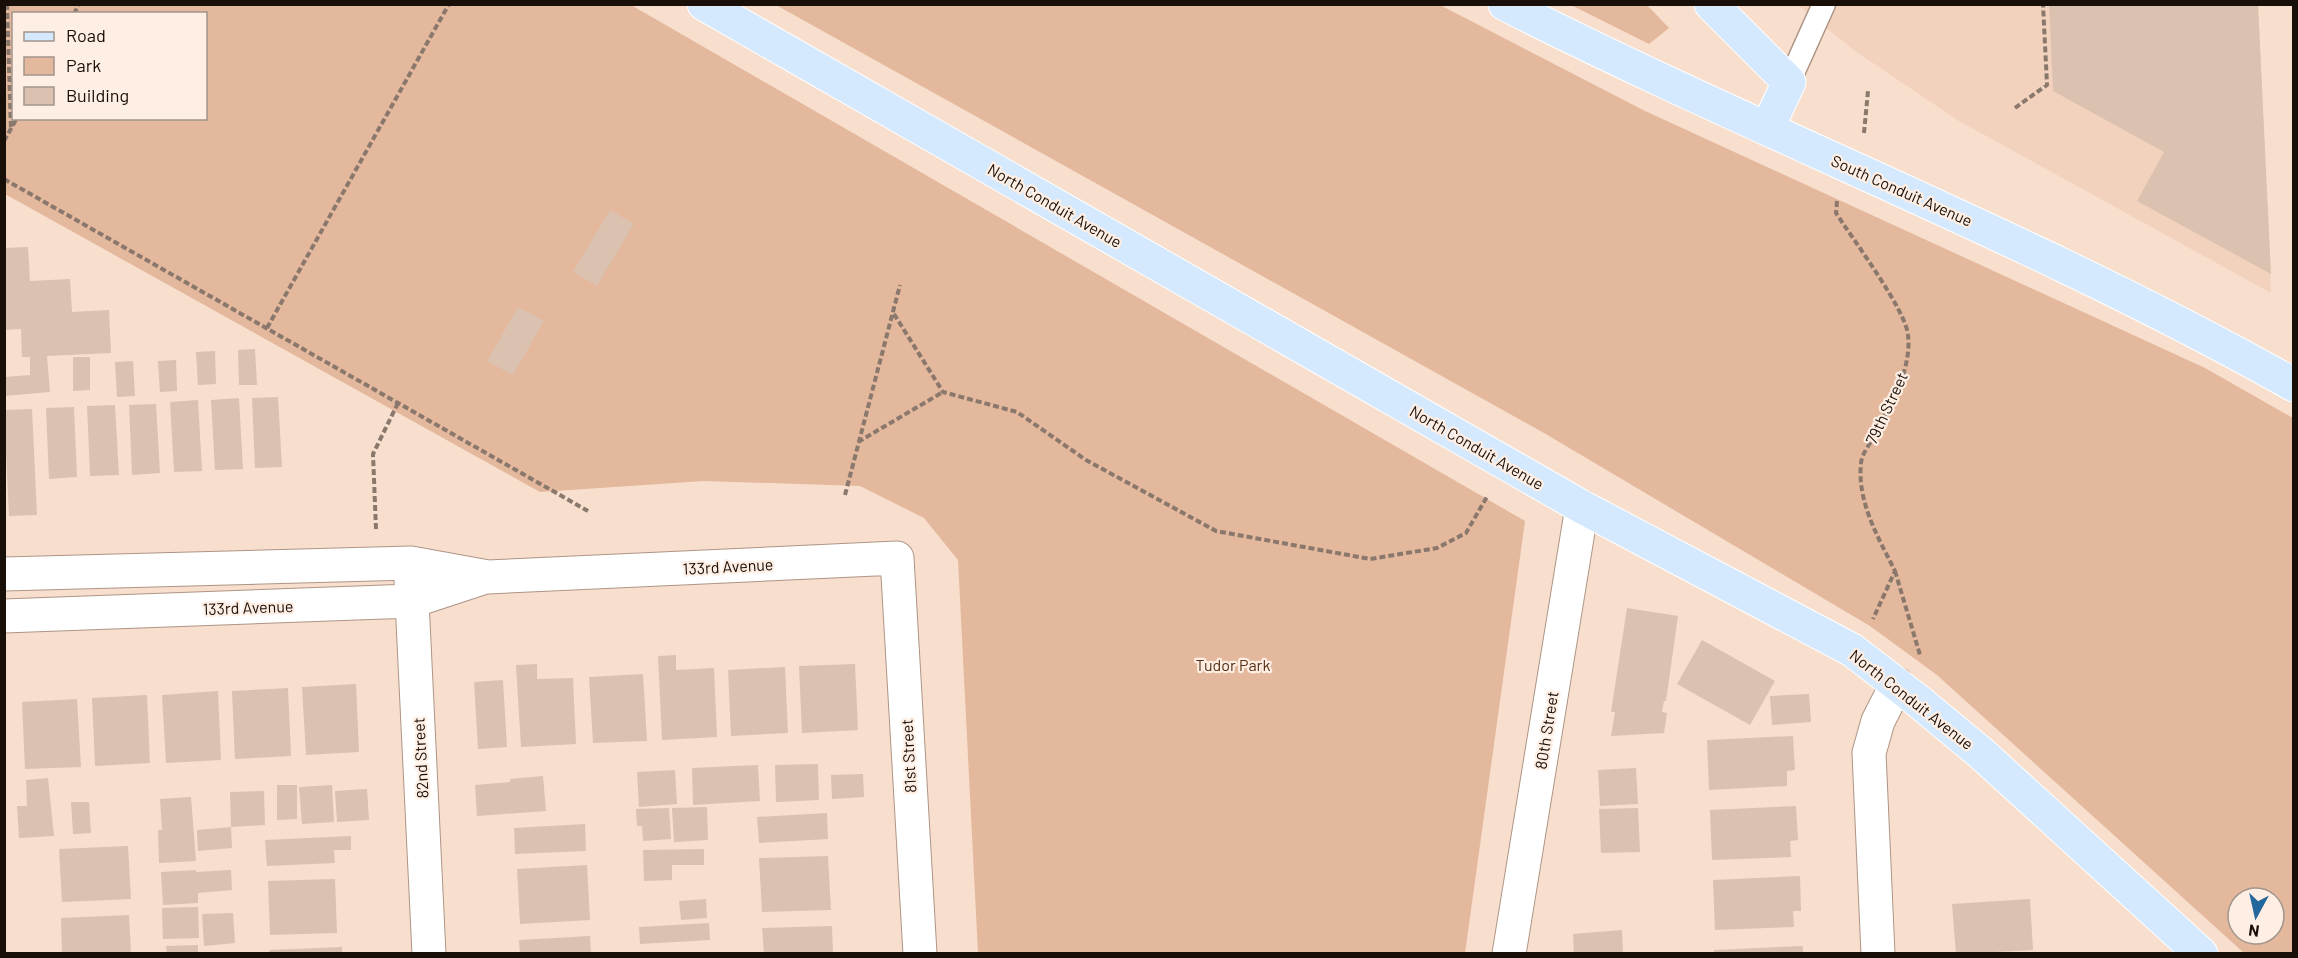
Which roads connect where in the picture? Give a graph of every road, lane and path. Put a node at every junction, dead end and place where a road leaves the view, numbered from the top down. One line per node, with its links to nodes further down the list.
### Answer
1 (7, 4): 12 (path)
2 (449, 4): 20 (path)
3 (704, 4): 27 (main road, North Conduit Avenue)
4 (1505, 4): 13 (main road, South Conduit Avenue)
5 (1711, 4): 8 (main road)
6 (1824, 4): 8 (lane)
7 (2043, 4): 10 (path)
8 (1789, 82): 13 (main road)
9 (1868, 91): 14 (path)
10 (2015, 108)
11 (16, 120): 12 (path)
12 (12, 129): 15 (path)
13 (1767, 129): 21 (main road, South Conduit Avenue)
14 (1864, 137)
15 (4, 141)
16 (4, 179): 20 (path)
17 (1837, 197): 32 (path, 79th Street)
18 (900, 285): 19 (path)
19 (894, 314): 22 (path); 24 (path)
20 (267, 328): 23 (path)
21 (2294, 385)
22 (943, 392): 24 (path); 25 (path)
23 (398, 403): 28 (path); 29 (path)
24 (858, 442): 26 (path)
25 (1492, 489)
26 (844, 495)
27 (1582, 507): 39 (main road, North Conduit Avenue); 42 (street, 80th Street)
28 (588, 511)
29 (375, 539)
30 (897, 558): 34 (street, 133rd Avenue); 41 (street, 81st Street)
31 (411, 563): 33 (street, 133rd Avenue); 34 (street, 133rd Avenue); 35 (street, 82nd Street)
32 (1895, 571): 37 (path); 38 (path, 79th Street)
33 (4, 574)
34 (488, 576): 35 (street, 133rd Avenue)
35 (412, 601): 36 (street, 133rd Avenue); 40 (street, 82nd Street)
36 (4, 616)
37 (1870, 626)
38 (1923, 665)
39 (1897, 684): 43 (street); 44 (main road, North Conduit Avenue)
40 (429, 954)
41 (920, 954)
42 (1509, 954)
43 (1878, 954)
44 (2201, 954)

